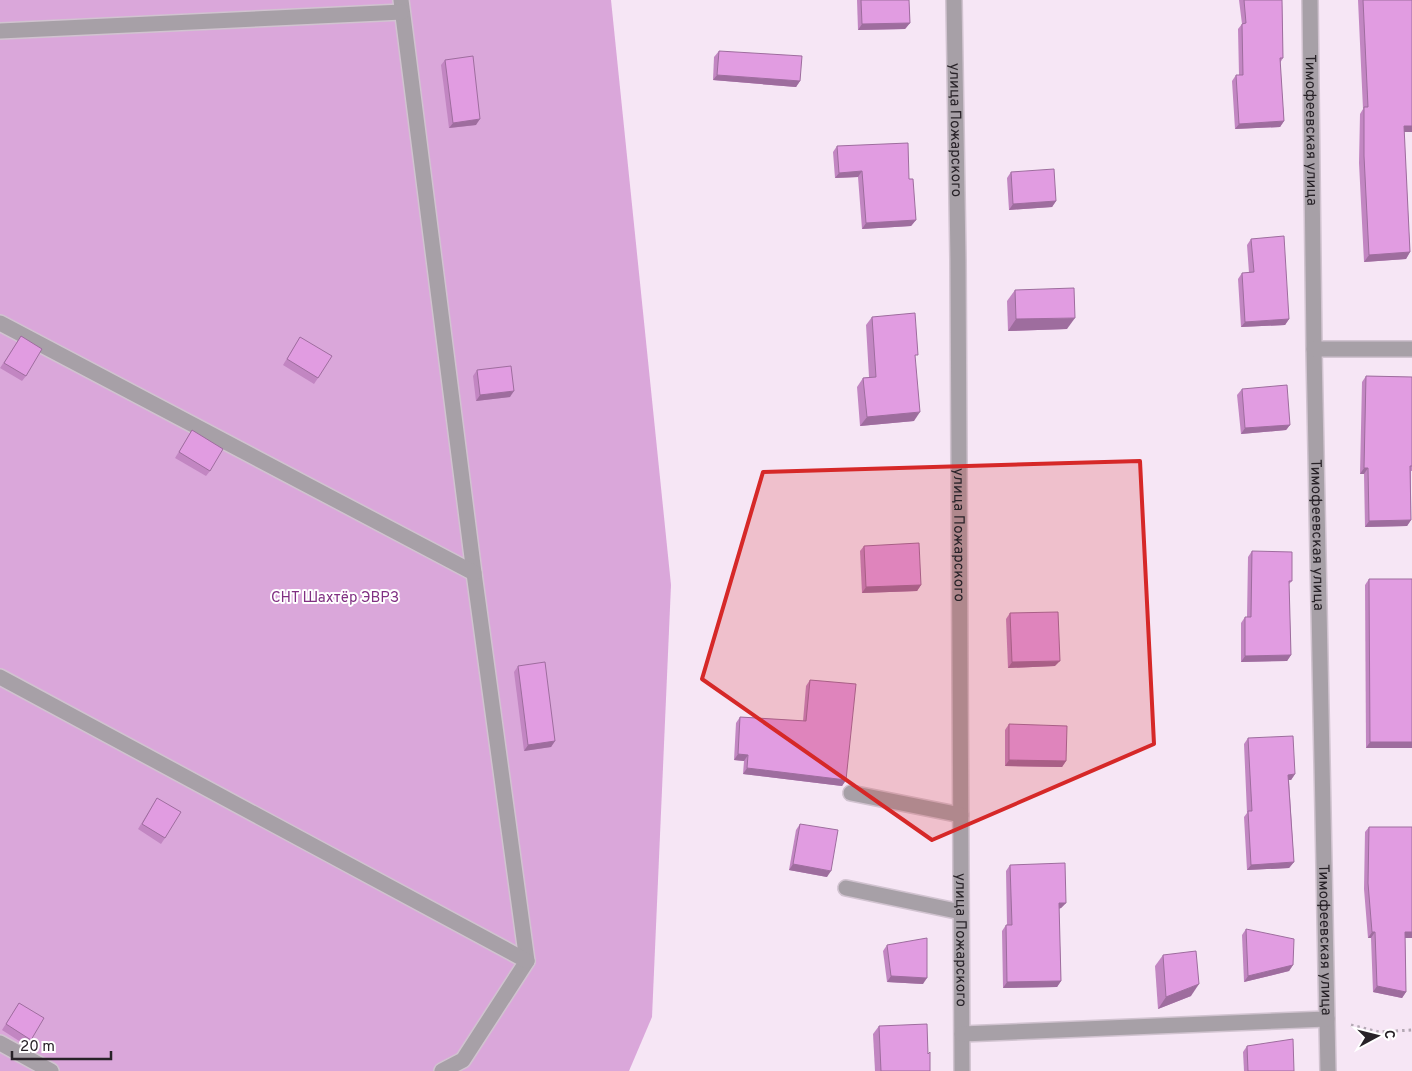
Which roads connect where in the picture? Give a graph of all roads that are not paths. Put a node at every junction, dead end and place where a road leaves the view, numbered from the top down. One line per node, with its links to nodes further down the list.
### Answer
1 (954, 0): 11 (street, улица Пожарского)
2 (1310, 0): 6 (street, Тимофеевская улица)
3 (402, 6): 4 (street); 8 (street)
4 (0, 31)
5 (0, 323): 8 (street)
6 (1314, 349): 7 (street); 15 (street, Тимофеевская улица)
7 (1412, 349)
8 (474, 573): 14 (street)
9 (0, 677): 14 (street)
10 (851, 793): 11 (street)
11 (960, 815): 13 (street, улица Пожарского)
12 (846, 888): 13 (street)
13 (961, 912): 16 (street, улица Пожарского)
14 (528, 961): 19 (street)
15 (1327, 1019): 16 (street); 21 (street, Тимофеевская улица)
16 (962, 1034): 20 (street, улица Пожарского)
17 (0, 1043): 18 (street)
18 (51, 1071)
19 (442, 1071)
20 (962, 1071)
21 (1328, 1071)

